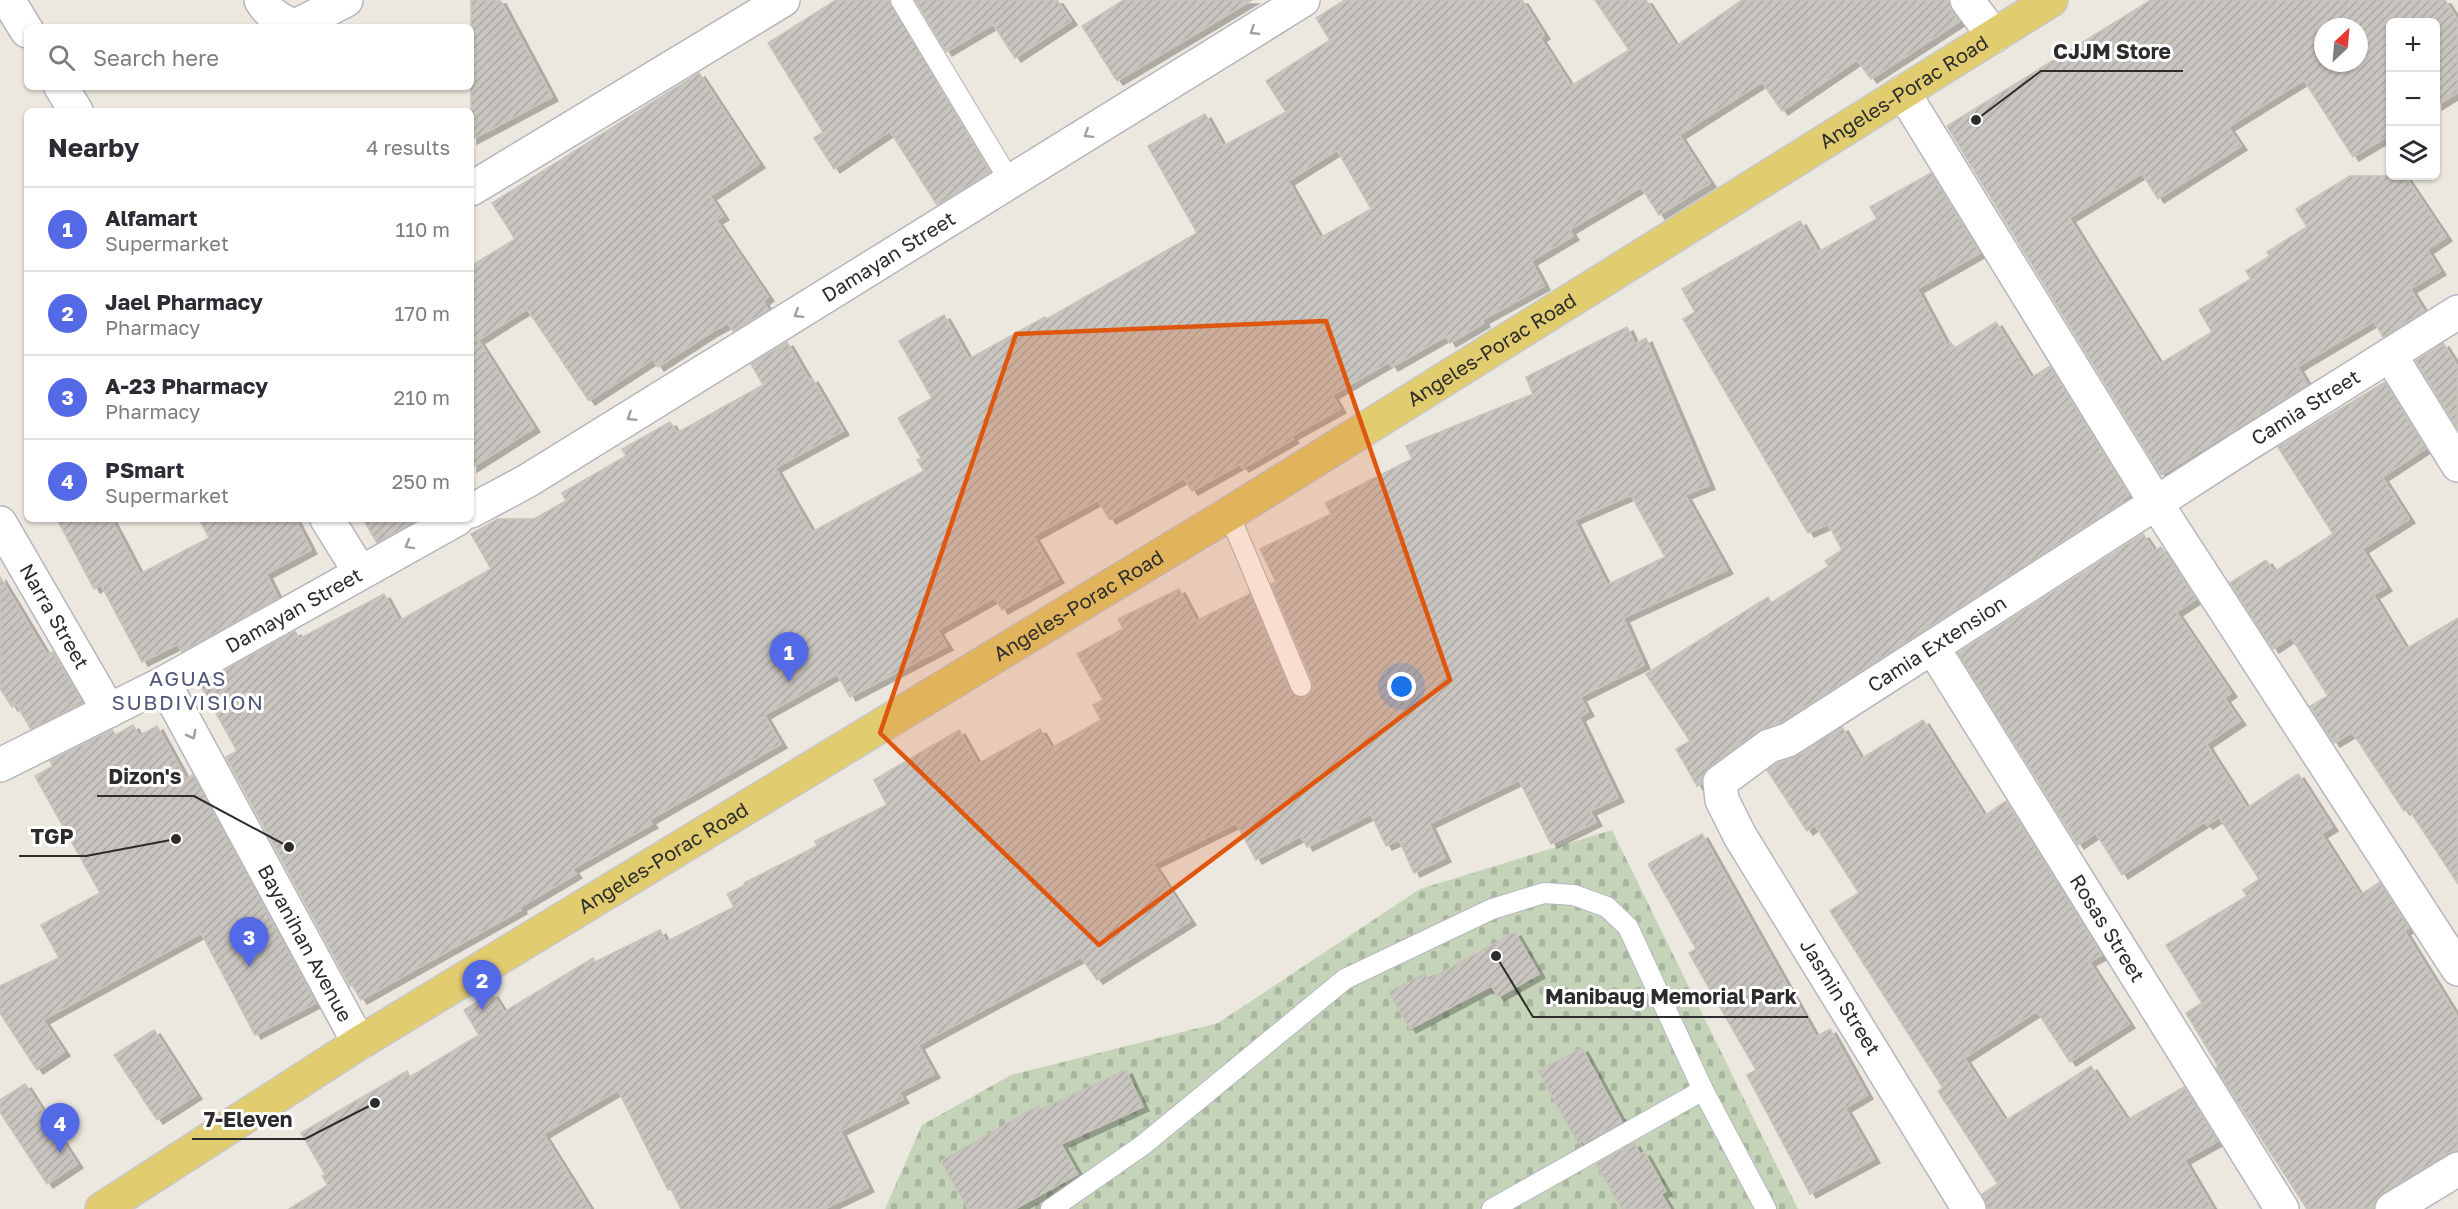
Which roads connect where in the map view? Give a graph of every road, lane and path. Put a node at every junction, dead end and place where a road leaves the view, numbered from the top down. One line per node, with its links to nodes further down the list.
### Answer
1 (8, 0): 11 (street)
2 (261, 0): 9 (street)
3 (345, 0): 10 (street)
4 (783, 0): 17 (street)
5 (901, 0): 16 (lane)
6 (1303, 0): 16 (street, Damayan Street, one-way to 16)
7 (1968, 0): 12 (street)
8 (2051, 0): 12 (main road, Angeles-Porac Road)
9 (287, 24)
10 (300, 24)
11 (24, 26)
12 (1994, 36): 14 (main road, Angeles-Porac Road)
13 (63, 90): 15 (street)
14 (1903, 92): 21 (street); 23 (main road, Angeles-Porac Road)
15 (74, 108)
16 (1011, 183): 22 (street, Damayan Street, one-way to 22)
17 (474, 187)
18 (2458, 312): 19 (street, Camia Street)
19 (2390, 355): 20 (street); 21 (street, Camia Street)
20 (2458, 465)
21 (2156, 503): 28 (street, Camia Extension); 34 (street)
22 (474, 510)
23 (1229, 514): 30 (lane); 35 (main road, Angeles-Porac Road)
24 (329, 522): 27 (street)
25 (452, 522): 27 (street, Damayan Street, one-way to 27)
26 (0, 523): 31 (street, Narra Street)
27 (360, 572): 29 (street, Damayan Street)
28 (1933, 648): 33 (street, Camia Extension); 43 (street, Rosas Street)
29 (164, 683): 31 (street, Damayan Street); 35 (street, Bayanihan Avenue, one-way to 35)
30 (1301, 686)
31 (109, 711): 32 (street, Damayan Street)
32 (0, 765)
33 (1720, 782): 42 (street, Jasmin Street)
34 (2458, 969)
35 (359, 1043): 38 (main road, Angeles-Porac Road)
36 (1703, 1090): 39 (lane); 40 (lane); 41 (lane)
37 (2458, 1169): 44 (street)
38 (102, 1209)
39 (1051, 1209)
40 (1492, 1209)
41 (1766, 1209)
42 (1969, 1209)
43 (2282, 1209)
44 (2392, 1209)

